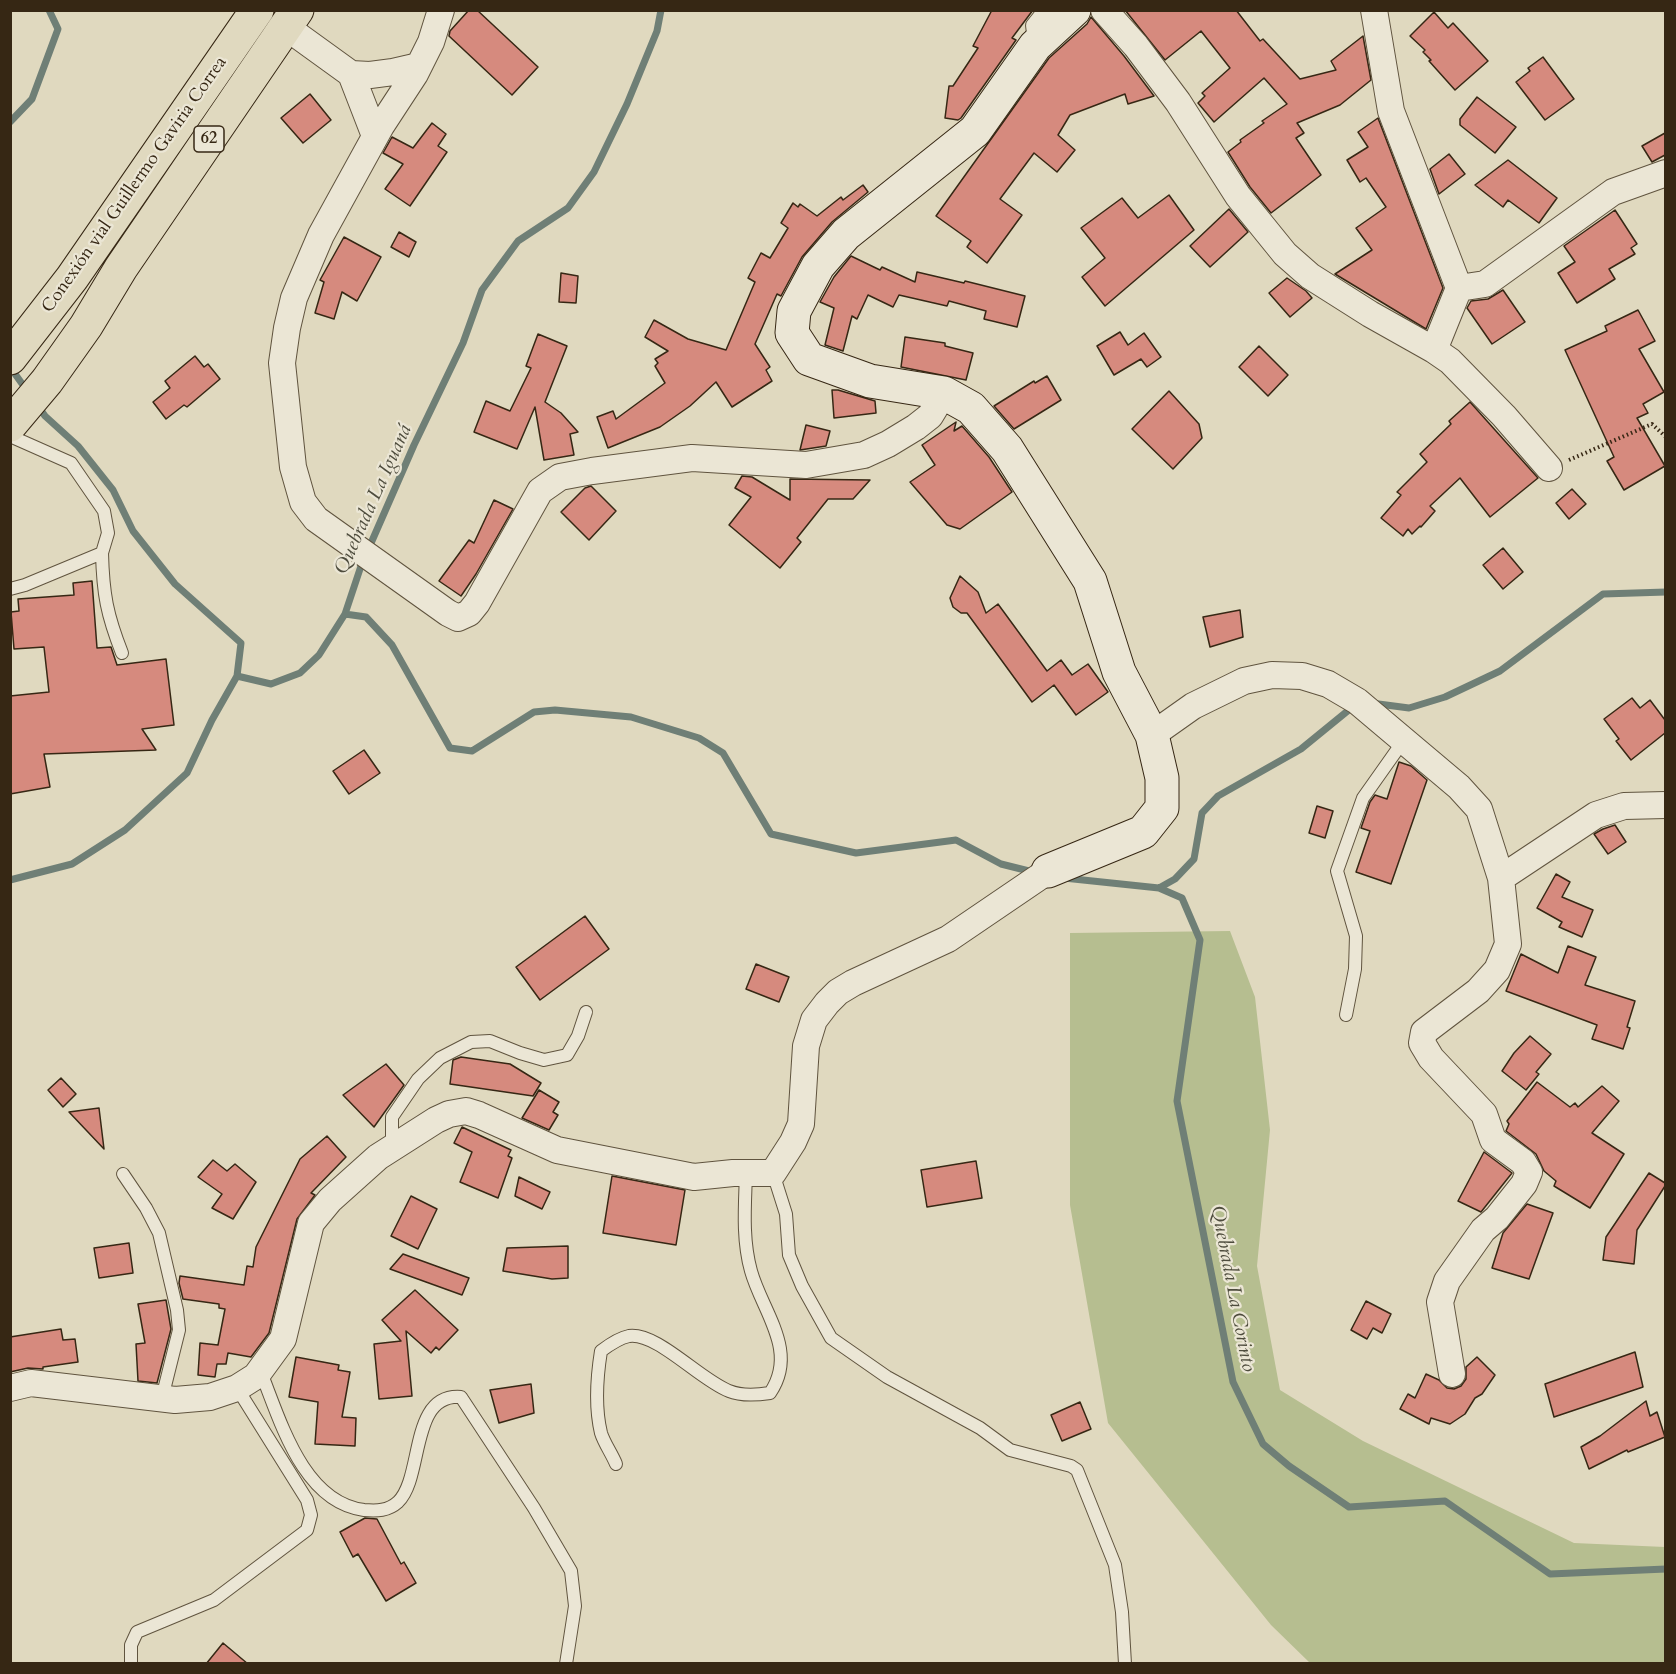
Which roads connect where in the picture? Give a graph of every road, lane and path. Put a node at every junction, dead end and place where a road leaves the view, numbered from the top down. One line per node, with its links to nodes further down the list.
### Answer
1 (257, 10): 15 (highway, Conexión vial Guillermo Gaviria Correa / 62)
2 (441, 10): 9 (street)
3 (1044, 10): 8 (lane)
4 (1074, 10): 8 (street)
5 (1104, 10): 14 (street)
6 (1374, 10): 13 (street)
7 (291, 19): 10 (street); 17 (highway, Conexión vial Guillermo Gaviria Correa / 62)
8 (1035, 46): 16 (street)
9 (419, 66): 10 (street); 11 (street)
10 (351, 74): 11 (street)
11 (375, 136): 16 (street)
12 (1665, 173): 13 (street)
13 (1459, 288): 14 (street)
14 (1434, 350): 20 (street)
15 (10, 358)
16 (944, 393): 24 (street)
17 (10, 425)
18 (10, 436): 21 (lane)
19 (1665, 437): 20 (path)
20 (1549, 468)
21 (102, 553): 22 (lane); 23 (lane)
22 (10, 589)
23 (122, 653)
24 (1152, 735): 25 (street); 27 (street)
25 (1404, 741): 28 (street); 30 (lane)
26 (1665, 805): 28 (street)
27 (1042, 874): 33 (street)
28 (1501, 878): 36 (street)
29 (586, 1012): 31 (lane)
30 (1346, 1015)
31 (392, 1148): 32 (street); 35 (street)
32 (746, 1173): 33 (street); 40 (lane)
33 (773, 1173): 43 (lane)
34 (123, 1174): 39 (lane)
35 (260, 1370): 38 (street); 42 (lane)
36 (1452, 1374)
37 (10, 1388): 39 (street)
38 (237, 1388): 39 (street); 41 (lane)
39 (162, 1398)
40 (616, 1464)
41 (131, 1664)
42 (566, 1664)
43 (1125, 1664)

